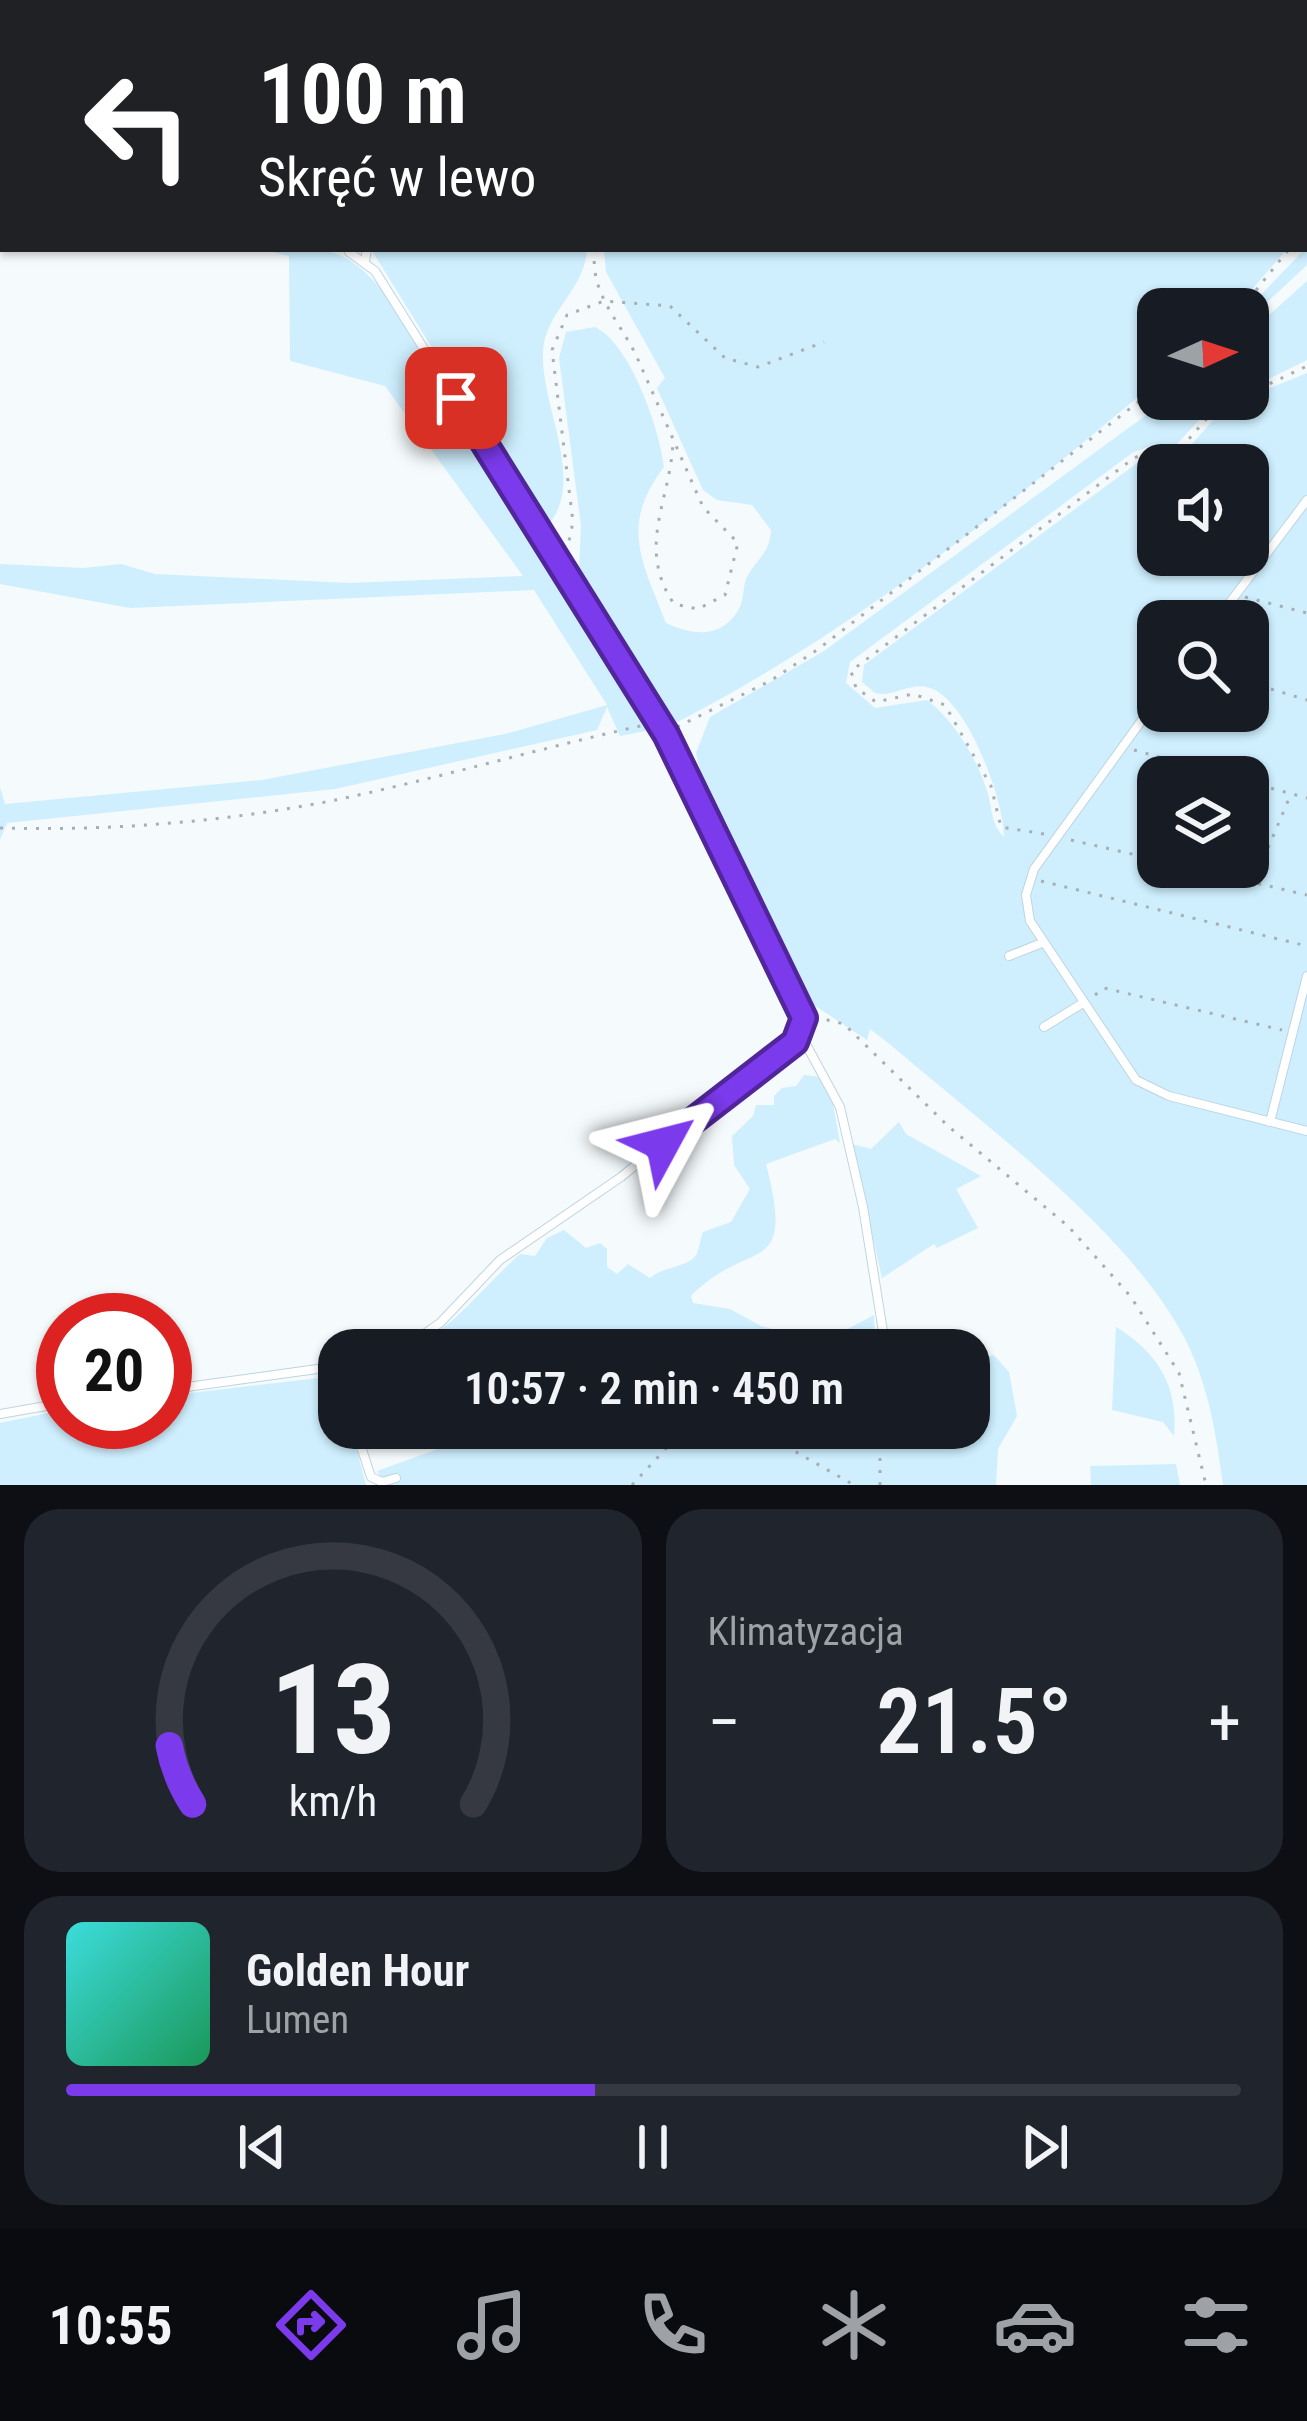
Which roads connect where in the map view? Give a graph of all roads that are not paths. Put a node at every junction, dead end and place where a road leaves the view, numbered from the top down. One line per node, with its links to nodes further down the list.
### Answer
1 (350, 252): 3 (lane)
2 (366, 252): 3 (lane)
3 (365, 261): 12 (lane)
4 (1307, 500): 5 (lane)
5 (1231, 600)
6 (1137, 727): 7 (lane)
7 (1042, 944): 8 (lane); 10 (lane)
8 (1010, 956)
9 (1307, 976): 13 (lane)
10 (1083, 1003): 11 (lane); 13 (lane)
11 (1044, 1028)
12 (801, 1036): 15 (lane); 16 (lane)
13 (1270, 1122): 14 (lane)
14 (1307, 1131)
15 (431, 1329)
16 (884, 1329)
17 (318, 1369): 18 (lane)
18 (192, 1386)
19 (36, 1408): 20 (lane)
20 (0, 1414)
21 (362, 1449): 22 (lane)
22 (396, 1478)

